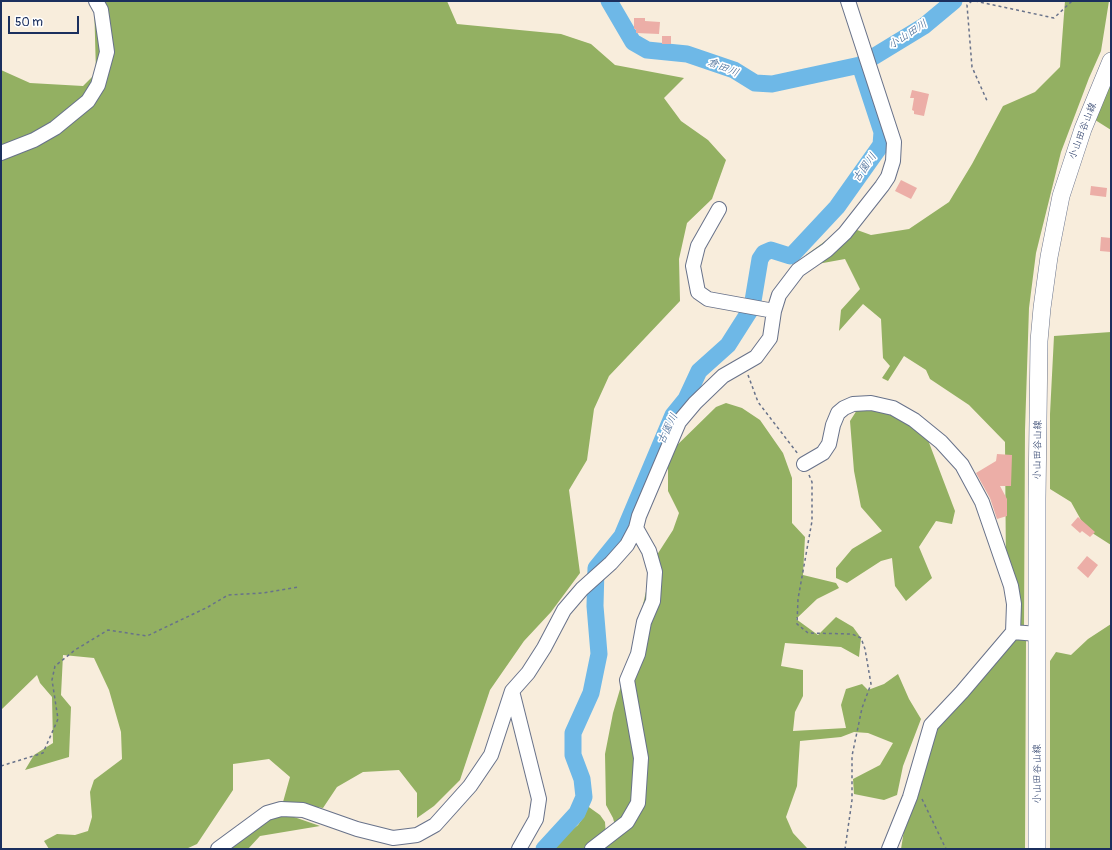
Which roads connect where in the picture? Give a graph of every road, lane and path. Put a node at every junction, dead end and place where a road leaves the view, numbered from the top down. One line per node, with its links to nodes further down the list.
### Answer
1 (96, 1): 8 (street)
2 (848, 1): 10 (street)
3 (972, 1): 7 (path)
4 (975, 1): 5 (path)
5 (1072, 1)
6 (1111, 61): 16 (main road, 小山田谷山線)
7 (988, 103)
8 (1, 153)
9 (719, 209): 10 (street)
10 (774, 311): 11 (street)
11 (744, 364): 12 (path); 13 (street)
12 (804, 464): 15 (street); 23 (path)
13 (636, 528): 17 (street); 22 (street)
14 (298, 587): 18 (path)
15 (1013, 632): 16 (street); 19 (street)
16 (1037, 634): 26 (main road, 小山田谷山線)
17 (512, 691): 20 (street); 21 (street)
18 (1, 766)
19 (913, 787): 24 (street); 25 (path)
20 (218, 849)
21 (519, 849)
22 (592, 849)
23 (845, 849)
24 (889, 849)
25 (946, 849)
26 (1037, 849)

